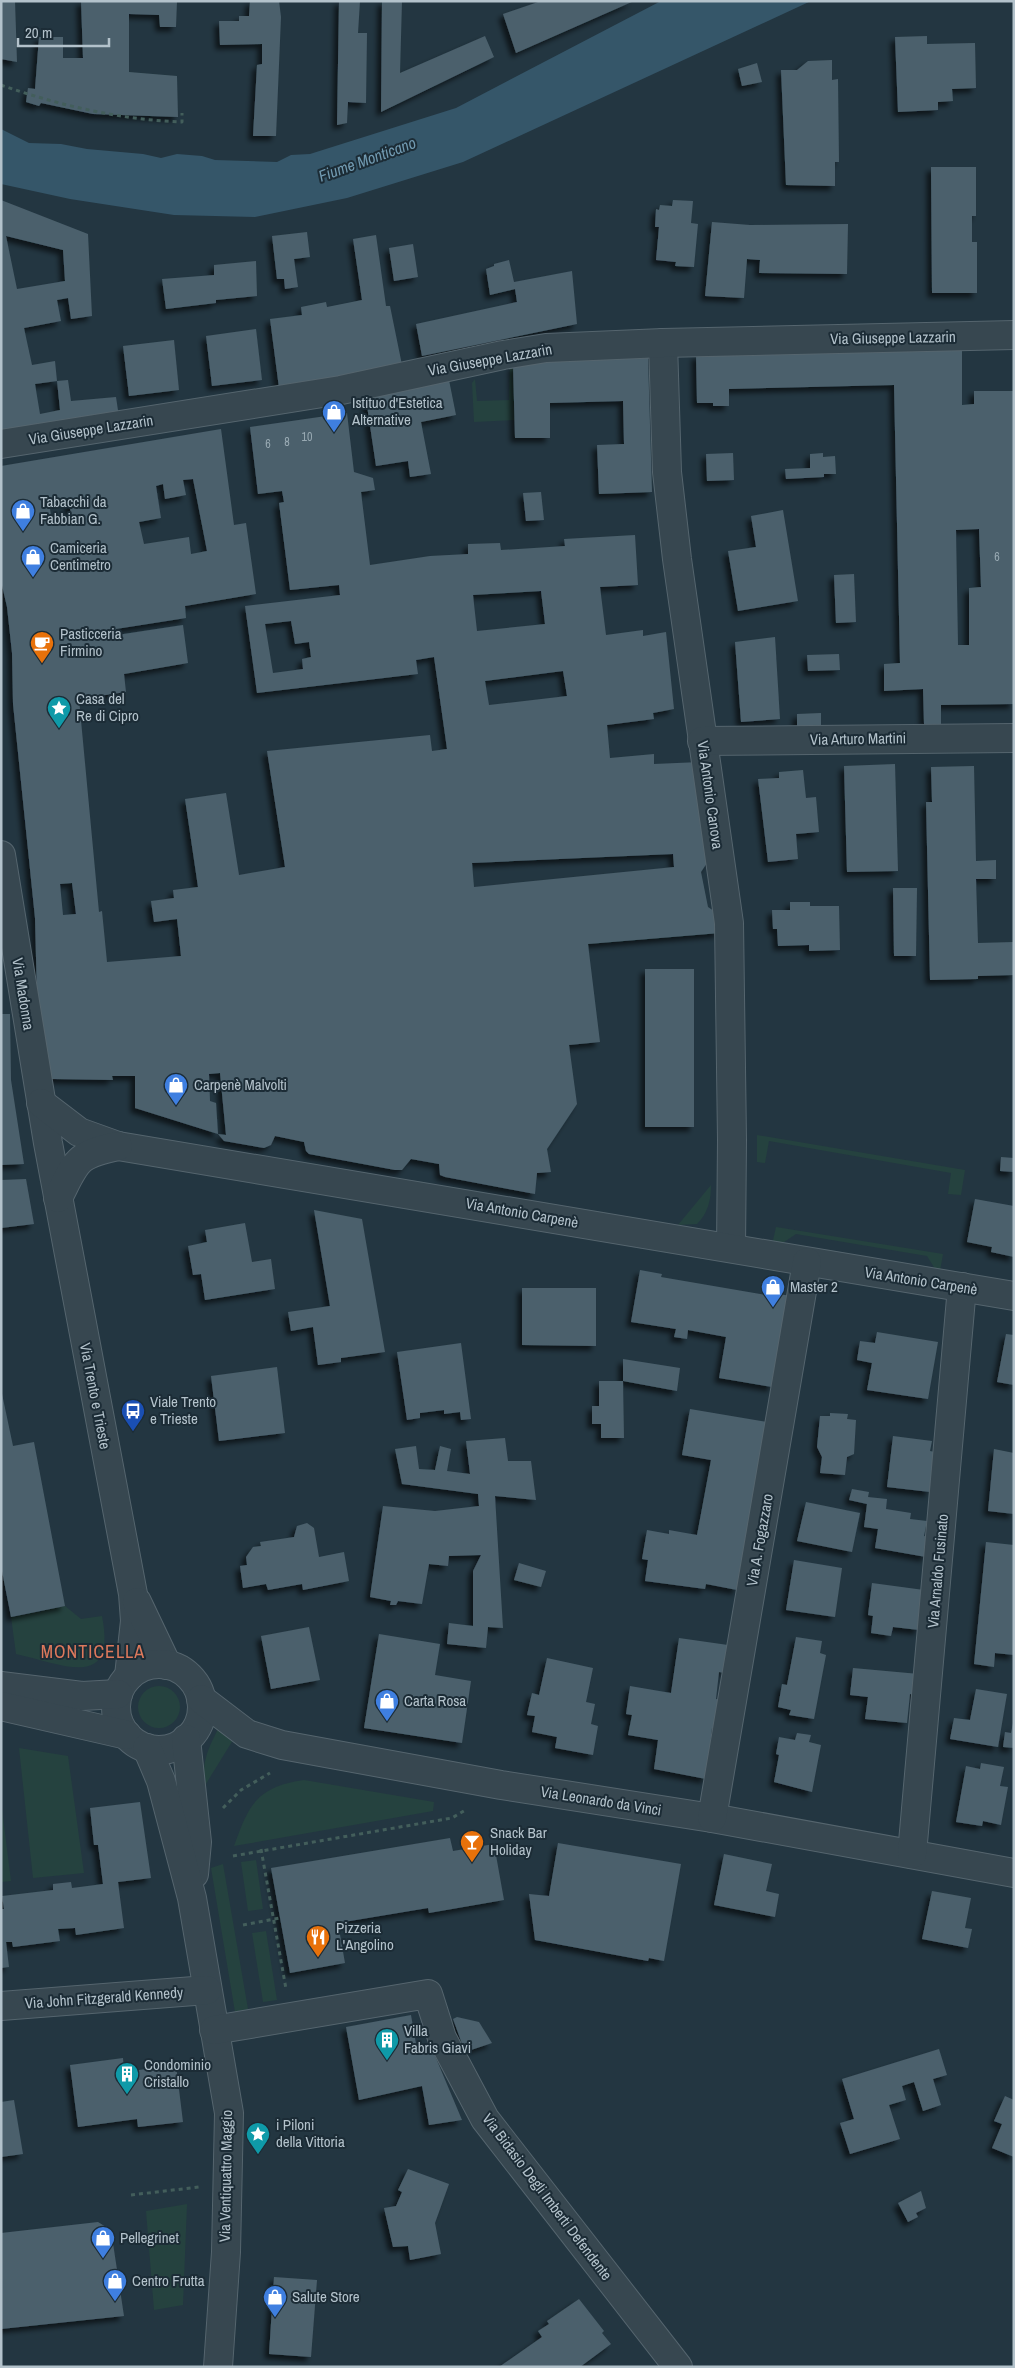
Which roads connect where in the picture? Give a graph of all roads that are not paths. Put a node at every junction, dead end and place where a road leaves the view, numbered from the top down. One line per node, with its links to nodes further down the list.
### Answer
1 (1014, 335): 2 (street, Via Giuseppe Lazzarin)
2 (662, 343): 3 (street, Via Giuseppe Lazzarin); 5 (street, Via Antonio Canova)
3 (1, 444)
4 (1014, 738): 5 (street, Via Arturo Martini)
5 (702, 741): 10 (street, Via Antonio Canova)
6 (1, 855): 7 (street, Via Madonna)
7 (41, 1104): 8 (street, Via Antonio Carpenè); 9 (street, Via Trento e Trieste)
8 (118, 1146): 9 (street); 10 (street, Via Antonio Carpenè)
9 (58, 1198): 14 (street, Via Trento e Trieste)
10 (731, 1248): 11 (street, Via Antonio Carpenè)
11 (806, 1262): 12 (street, Via Antonio Carpenè); 22 (street, Via A. Fogazzaro)
12 (962, 1287): 13 (street, Via Antonio Carpenè); 23 (street, Via Arnaldo Fusinato)
13 (1014, 1296)
14 (133, 1594): 15 (street, Via Trento e Trieste); 16 (street, Via Trento e Trieste)
15 (167, 1665): 16 (street); 18 (street)
16 (123, 1685): 17 (street); 21 (street, Via Trento e Trieste)
17 (1, 1686)
18 (201, 1699): 20 (street); 22 (street, Via Leonardo da Vinci)
19 (1, 1706): 21 (street)
20 (186, 1740): 21 (street); 25 (street, Via Ventiquattro Maggio)
21 (137, 1742): 25 (street, Via Ventiquattro Maggio)
22 (712, 1818): 23 (street, Via Leonardo da Vinci)
23 (912, 1854): 24 (street, Via Leonardo da Vinci)
24 (1014, 1873)
25 (192, 1898): 26 (street, Via Ventiquattro Maggio)
26 (207, 1990): 27 (street, Via John Fitzgerald Kennedy); 28 (street, Via Ventiquattro Maggio)
27 (1, 2006)
28 (214, 2030): 29 (street, Via Ventiquattro Maggio); 30 (street, Via Bidasio Degli Imberti Defendente)
29 (218, 2367)
30 (678, 2367)

